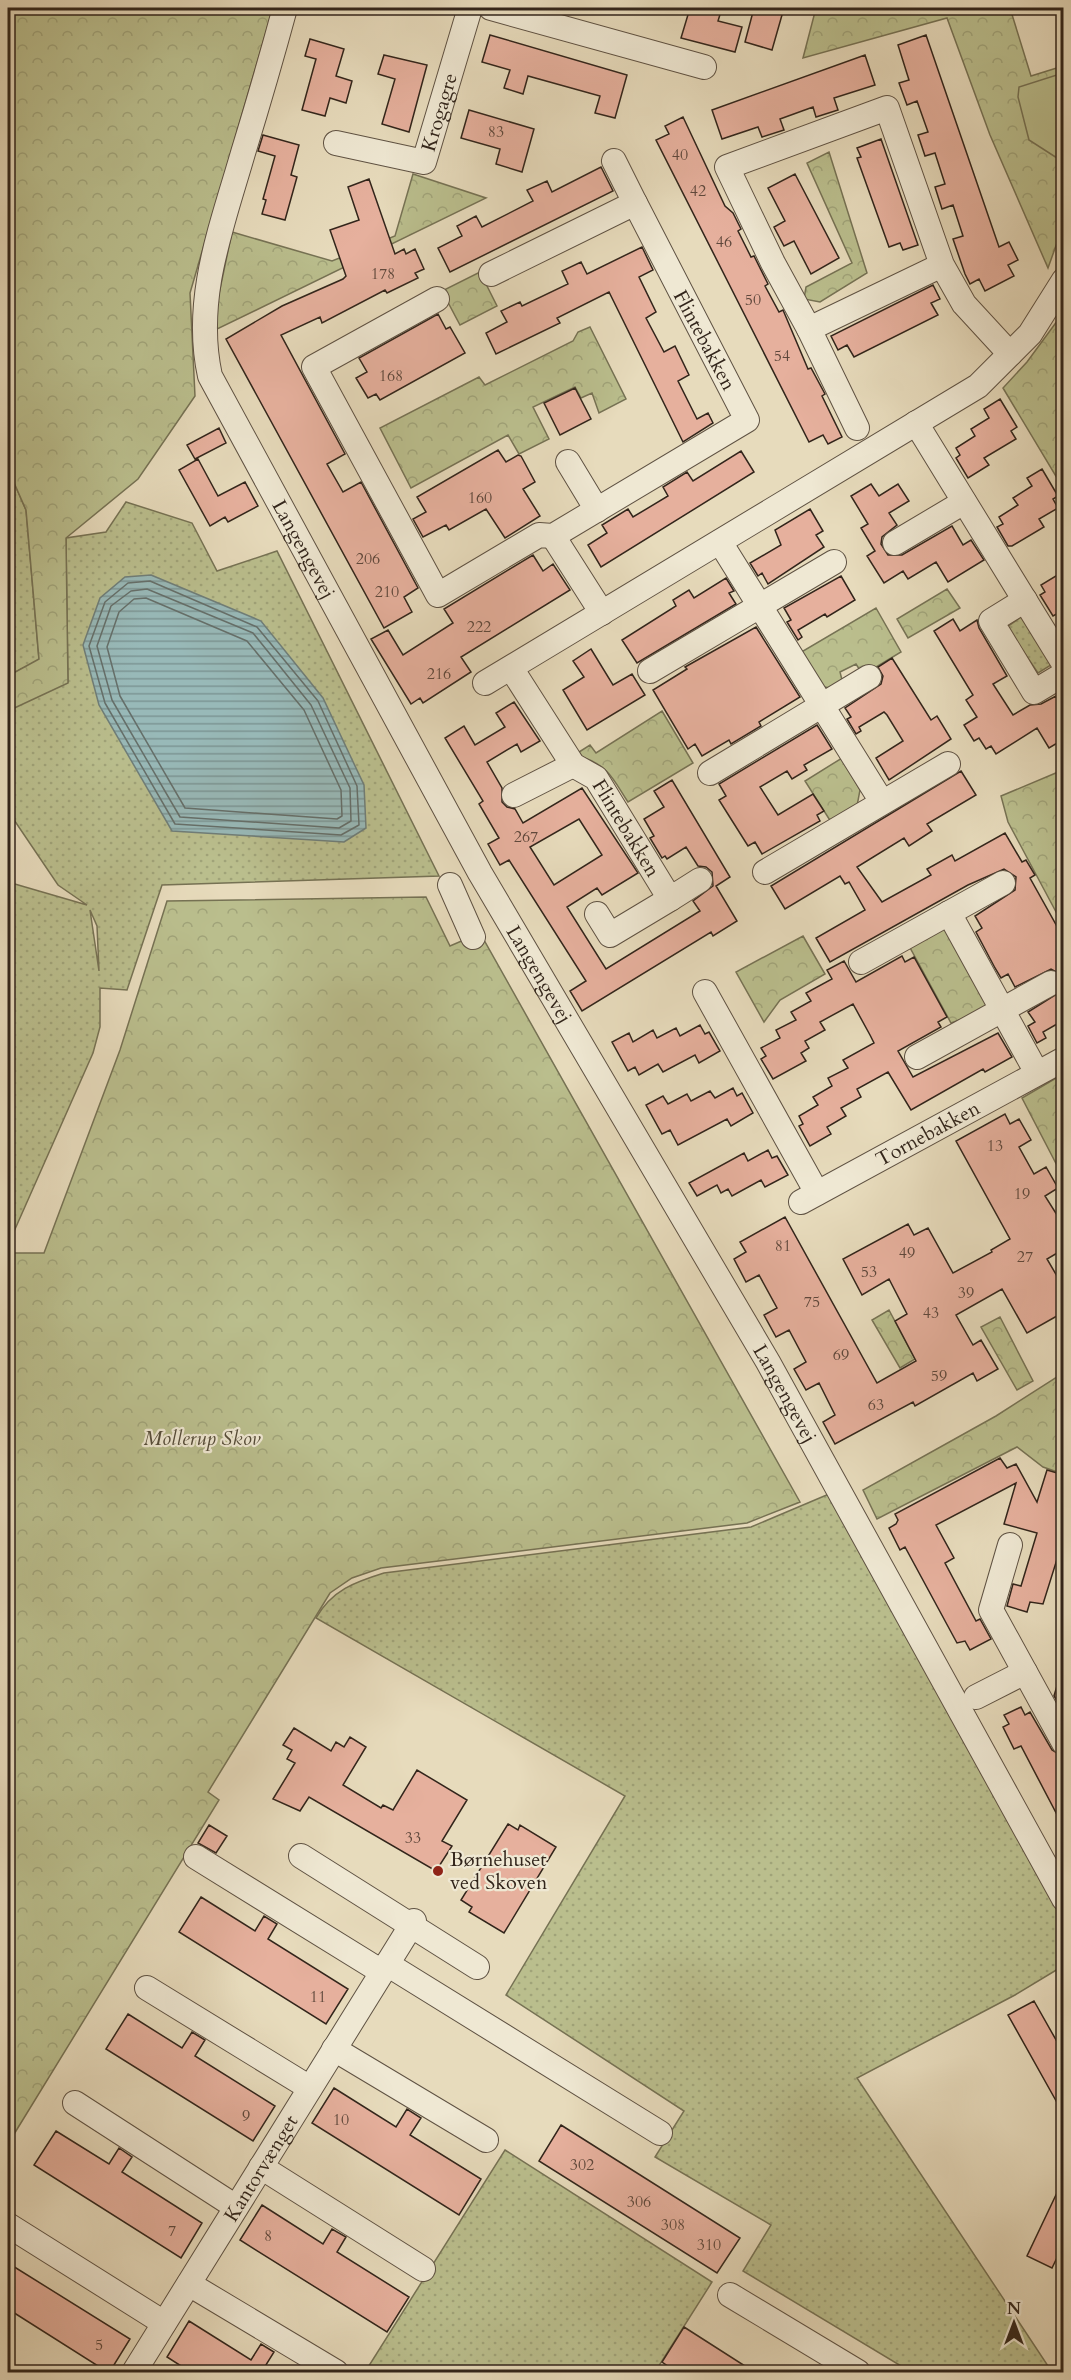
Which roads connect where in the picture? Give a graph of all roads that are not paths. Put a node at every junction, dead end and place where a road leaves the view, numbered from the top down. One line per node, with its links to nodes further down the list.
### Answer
1 (285, 8): 59 (street, Langengevej)
2 (470, 8): 5 (street, Krogagre)
3 (491, 8): 4 (street)
4 (705, 67)
5 (336, 143)
6 (614, 161): 7 (street)
7 (635, 203): 9 (street); 18 (street, Flintebakken)
8 (942, 265): 12 (street); 12 (street); 13 (street)
9 (490, 274)
10 (1064, 280): 13 (street)
11 (437, 299): 19 (street, Flintebakken)
12 (809, 329): 15 (street)
13 (1010, 354): 14 (street)
14 (916, 423): 17 (street); 20 (street)
15 (857, 428)
16 (568, 462): 18 (street)
17 (964, 502): 21 (street); 23 (street)
18 (597, 510): 19 (street, Flintebakken)
19 (553, 536): 25 (street)
20 (720, 542): 24 (street); 25 (street)
21 (896, 543)
22 (834, 562): 24 (street)
23 (1025, 600): 26 (street); 29 (street)
24 (758, 607): 28 (street); 32 (street)
25 (602, 613): 27 (street)
26 (1064, 664)
27 (511, 668): 31 (street); 34 (street, Flintebakken)
28 (650, 671)
29 (1064, 674)
30 (869, 677): 32 (street)
31 (485, 682)
32 (821, 706): 35 (street); 37 (street)
33 (948, 764): 37 (street)
34 (573, 765): 36 (street, Flintebakken); 42 (street, Flintebakken)
35 (710, 773)
36 (513, 795)
37 (882, 802): 38 (street)
38 (765, 872)
39 (700, 880): 42 (street, Flintebakken)
40 (1003, 884): 43 (street)
41 (450, 885): 45 (street)
42 (670, 899): 44 (street, Flintebakken)
43 (949, 913): 46 (street); 49 (street)
44 (597, 914)
45 (473, 937)
46 (861, 962)
47 (1051, 982): 49 (street)
48 (705, 992): 52 (street, Tornebakken)
49 (1003, 1010): 50 (street); 52 (street)
50 (917, 1057)
51 (1064, 1059): 52 (street, Tornebakken)
52 (1037, 1073)
53 (1010, 1545): 54 (street)
54 (1025, 1672): 55 (street); 56 (street)
55 (976, 1697)
56 (1064, 1743)
57 (301, 1856): 60 (street)
58 (196, 1857): 62 (street)
59 (1064, 1899)
60 (412, 1923): 61 (street); 62 (street, Kantorvænget)
61 (477, 1967)
62 (384, 1968): 64 (street, Kantorvænget); 67 (street)
63 (147, 1988): 65 (street)
64 (334, 2049): 65 (street, Kantorvænget); 68 (street)
65 (310, 2088): 69 (street, Kantorvænget)
66 (75, 2103): 70 (street)
67 (660, 2133)
68 (486, 2140)
69 (261, 2167): 70 (street, Kantorvænget); 72 (street)
70 (236, 2207): 73 (street, Kantorvænget)
71 (8, 2225): 75 (street)
72 (423, 2269)
73 (189, 2284): 75 (street, Kantorvænget); 77 (street)
74 (729, 2295): 78 (street)
75 (164, 2323): 76 (street, Kantorvænget)
76 (134, 2373)
77 (336, 2373)
78 (858, 2373)

